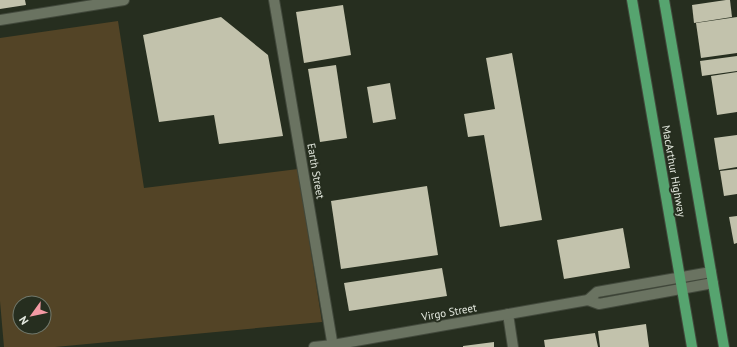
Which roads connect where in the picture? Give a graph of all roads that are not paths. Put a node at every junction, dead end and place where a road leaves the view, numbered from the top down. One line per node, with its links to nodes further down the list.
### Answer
1 (124, 0): 5 (street)
2 (274, 0): 12 (street, Earth Street)
3 (632, 0): 7 (main road, MacArthur Highway)
4 (664, 0): 6 (main road, MacArthur Highway)
5 (0, 20)
6 (711, 272): 7 (street, Virgo Street); 8 (main road, MacArthur Highway)
7 (680, 277): 9 (main road, MacArthur Highway); 10 (street, Virgo Street)
8 (712, 283): 9 (street, Virgo Street); 16 (main road, MacArthur Highway)
9 (682, 289): 10 (street, Virgo Street); 15 (main road, MacArthur Highway)
10 (588, 300): 11 (street, Virgo Street)
11 (508, 314): 12 (street, Virgo Street); 14 (street)
12 (333, 346): 13 (street, Virgo Street)
13 (314, 347)
14 (513, 347)
15 (692, 347)
16 (724, 347)

